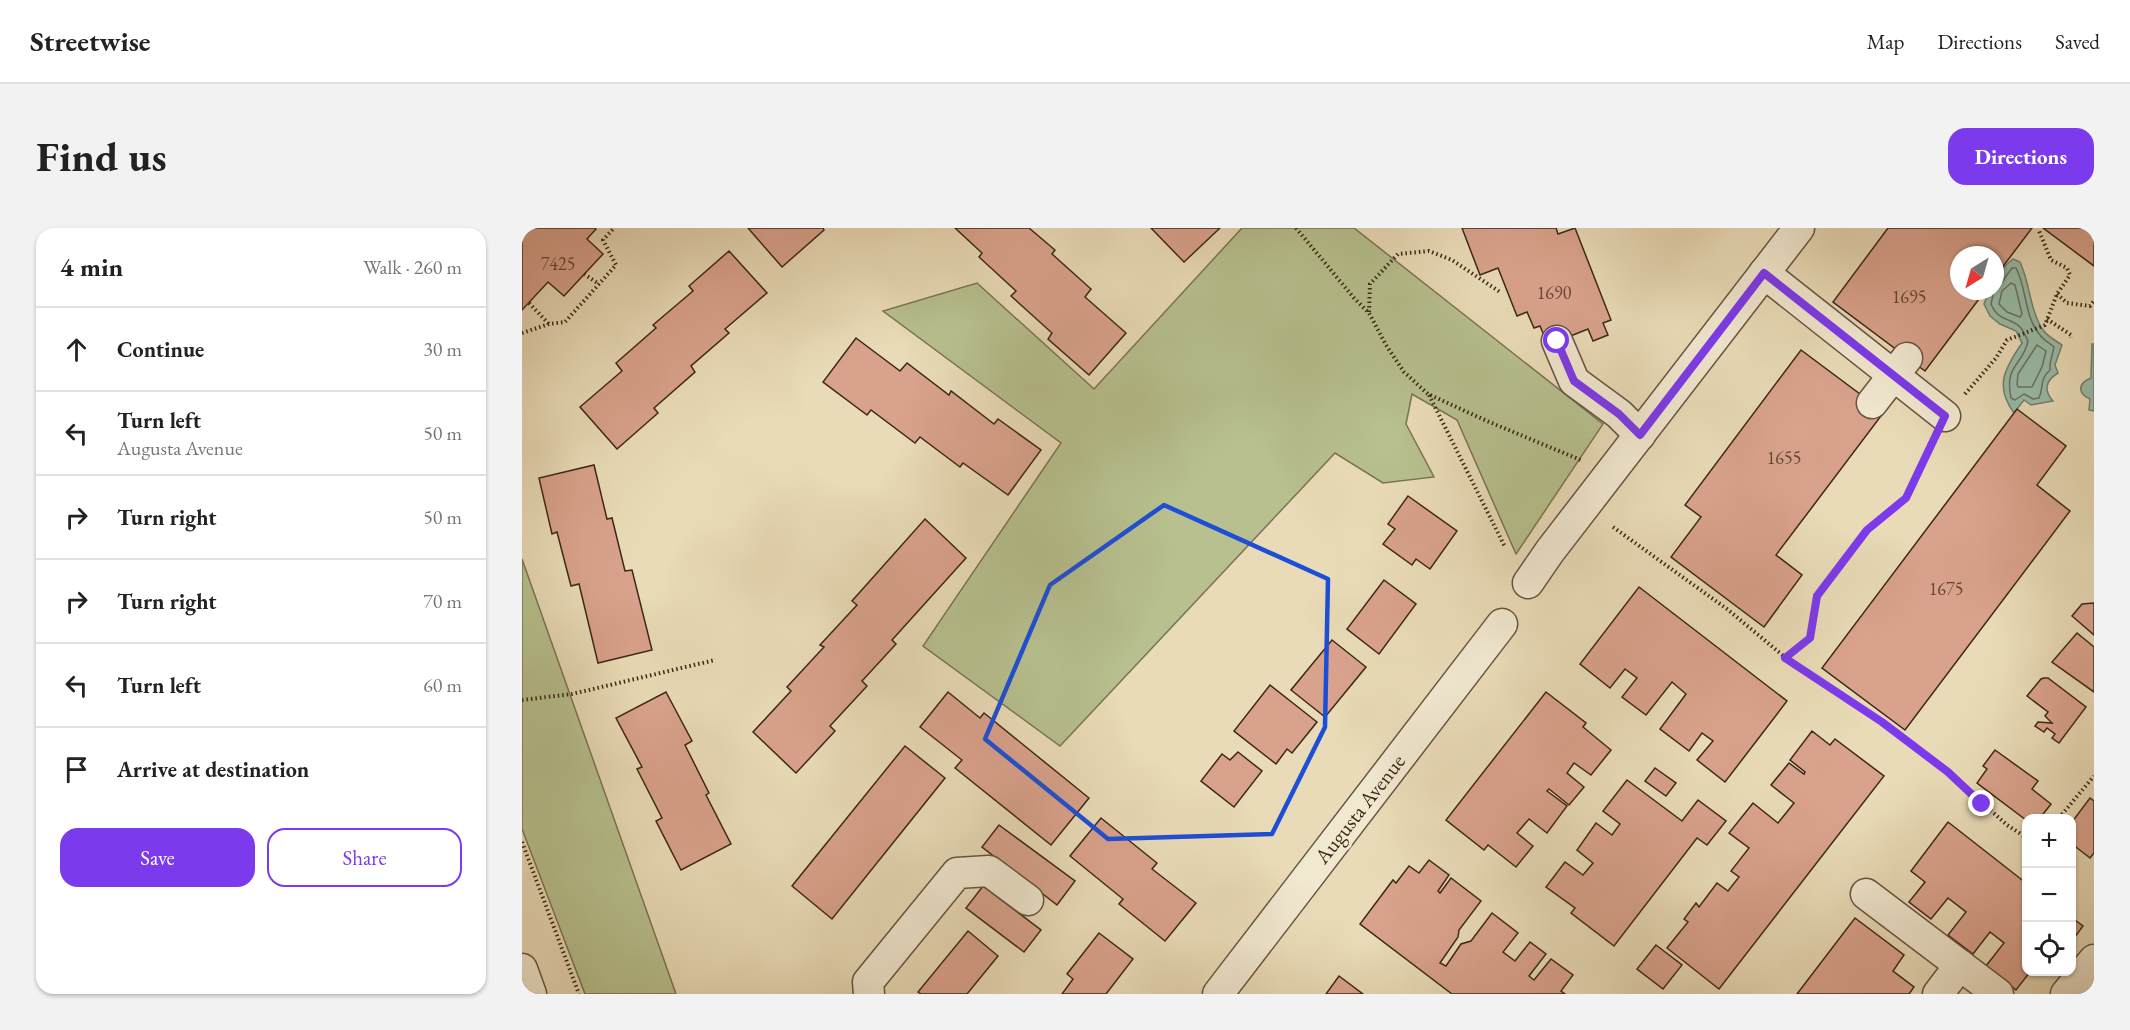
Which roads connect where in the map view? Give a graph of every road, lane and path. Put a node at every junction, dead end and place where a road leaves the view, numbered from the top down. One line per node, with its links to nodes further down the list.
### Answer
1 (614, 228): 7 (path)
2 (1296, 228): 12 (path)
3 (1799, 228): 5 (street)
4 (2040, 231): 9 (path)
5 (1764, 273): 18 (street); 22 (street)
6 (584, 274): 7 (path)
7 (599, 284): 14 (path)
8 (1500, 292): 12 (path)
9 (2057, 294): 10 (path); 13 (path)
10 (2094, 301)
11 (529, 303): 14 (path)
12 (1369, 313): 19 (path)
13 (2046, 322): 16 (path); 21 (path)
14 (549, 324): 15 (path)
15 (522, 333)
16 (2071, 338)
17 (1557, 341): 22 (street)
18 (1900, 366): 20 (street); 21 (street)
19 (1428, 394): 23 (path); 25 (path)
20 (1872, 403)
21 (1945, 416): 28 (path)
22 (1640, 435): 26 (street)
23 (1583, 461)
24 (1613, 527): 28 (path)
25 (1505, 547)
26 (1528, 583)
27 (1502, 624): 43 (street, Augusta Avenue)
28 (1785, 658): 33 (path)
29 (715, 660): 30 (path)
30 (522, 700)
31 (2094, 776): 32 (path)
32 (2063, 814)
33 (2022, 834)
34 (522, 842): 41 (path)
35 (1866, 894): 38 (street)
36 (1028, 900): 42 (street)
37 (2094, 960): 46 (street)
38 (1960, 965): 44 (street); 45 (street)
39 (522, 969): 40 (street)
40 (531, 994)
41 (579, 994)
42 (869, 994)
43 (1218, 994)
44 (1938, 994)
45 (1998, 994)
46 (2066, 994)

